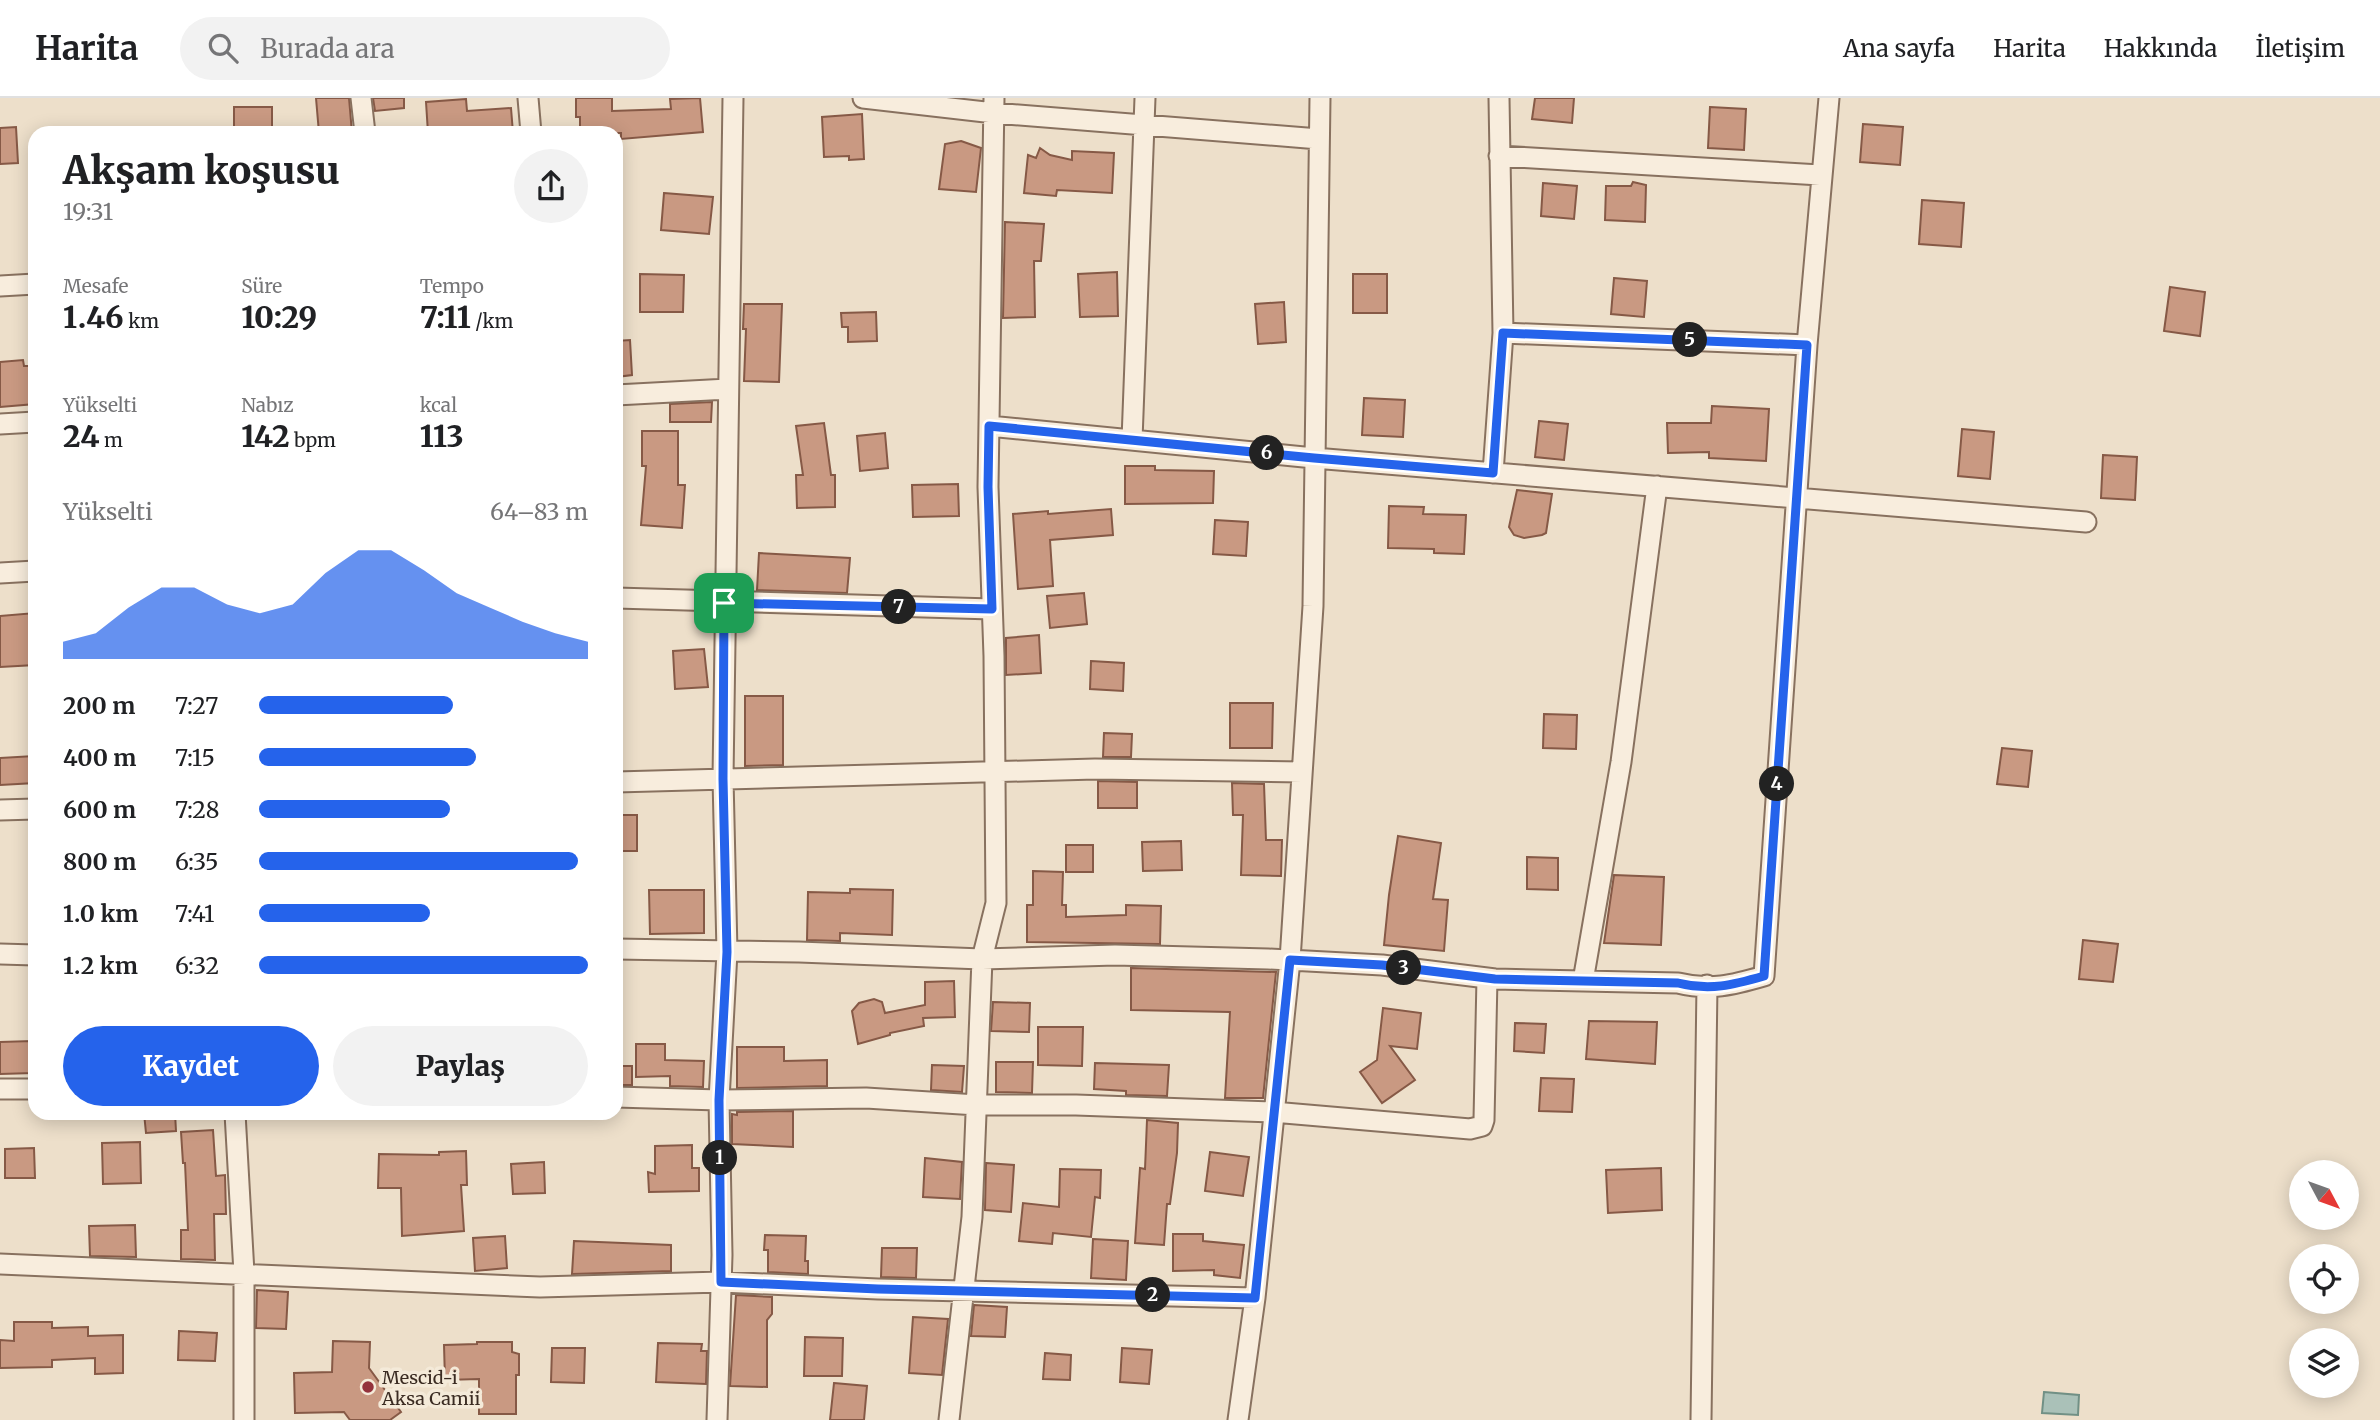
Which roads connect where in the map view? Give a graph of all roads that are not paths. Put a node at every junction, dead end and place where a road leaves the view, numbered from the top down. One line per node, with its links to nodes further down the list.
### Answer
1 (361, 98): 11 (street)
2 (528, 98): 12 (street)
3 (733, 98): 20 (street)
4 (863, 98): 9 (street)
5 (1144, 98): 10 (street)
6 (1320, 98): 13 (street)
7 (1499, 98): 14 (street)
8 (1829, 98): 15 (street)
9 (994, 106): 10 (street); 24 (street)
10 (1144, 125): 13 (street); 25 (street)
11 (364, 126)
12 (530, 126)
13 (1319, 139): 26 (street)
14 (1499, 156): 15 (street); 18 (street)
15 (1820, 175): 19 (street)
16 (28, 284): 17 (street)
17 (0, 286)
18 (1503, 333): 19 (street); 27 (street)
19 (1807, 345): 29 (street)
20 (728, 389): 21 (street); 34 (street)
21 (623, 396)
22 (28, 422): 23 (street)
23 (0, 424)
24 (989, 426): 25 (street); 35 (street)
25 (1132, 440): 26 (street)
26 (1314, 458): 27 (street); 37 (street)
27 (1493, 473): 28 (street)
28 (1657, 486): 29 (street); 49 (street)
29 (1796, 498): 30 (street); 50 (street)
30 (2086, 522)
31 (28, 571): 32 (street)
32 (0, 573)
33 (623, 598): 34 (street)
34 (724, 603): 35 (street); 38 (street)
35 (992, 609): 36 (street)
36 (995, 771): 37 (street); 38 (street); 46 (street)
37 (1302, 772): 47 (street)
38 (723, 779): 39 (street); 43 (street)
39 (623, 782)
40 (28, 809): 41 (street)
41 (0, 810)
42 (623, 950): 43 (street)
43 (727, 952): 46 (street); 54 (street)
44 (0, 954): 45 (street)
45 (28, 955)
46 (982, 959): 47 (street); 55 (street)
47 (1290, 960): 48 (street); 56 (street)
48 (1487, 978): 49 (street); 56 (street)
49 (1583, 981): 50 (street)
50 (1707, 985): 67 (street)
51 (0, 1089): 52 (street)
52 (28, 1089)
53 (623, 1097): 54 (street)
54 (719, 1100): 55 (street); 60 (street)
55 (977, 1105): 56 (street); 61 (street)
56 (1273, 1112): 62 (street)
57 (235, 1120): 59 (street)
58 (0, 1264): 59 (street)
59 (244, 1273): 60 (street); 63 (street)
60 (721, 1282): 61 (street); 64 (street)
61 (964, 1290): 62 (street); 65 (street)
62 (1255, 1298): 66 (street)
63 (244, 1420)
64 (717, 1420)
65 (949, 1420)
66 (1238, 1420)
67 (1701, 1420)

